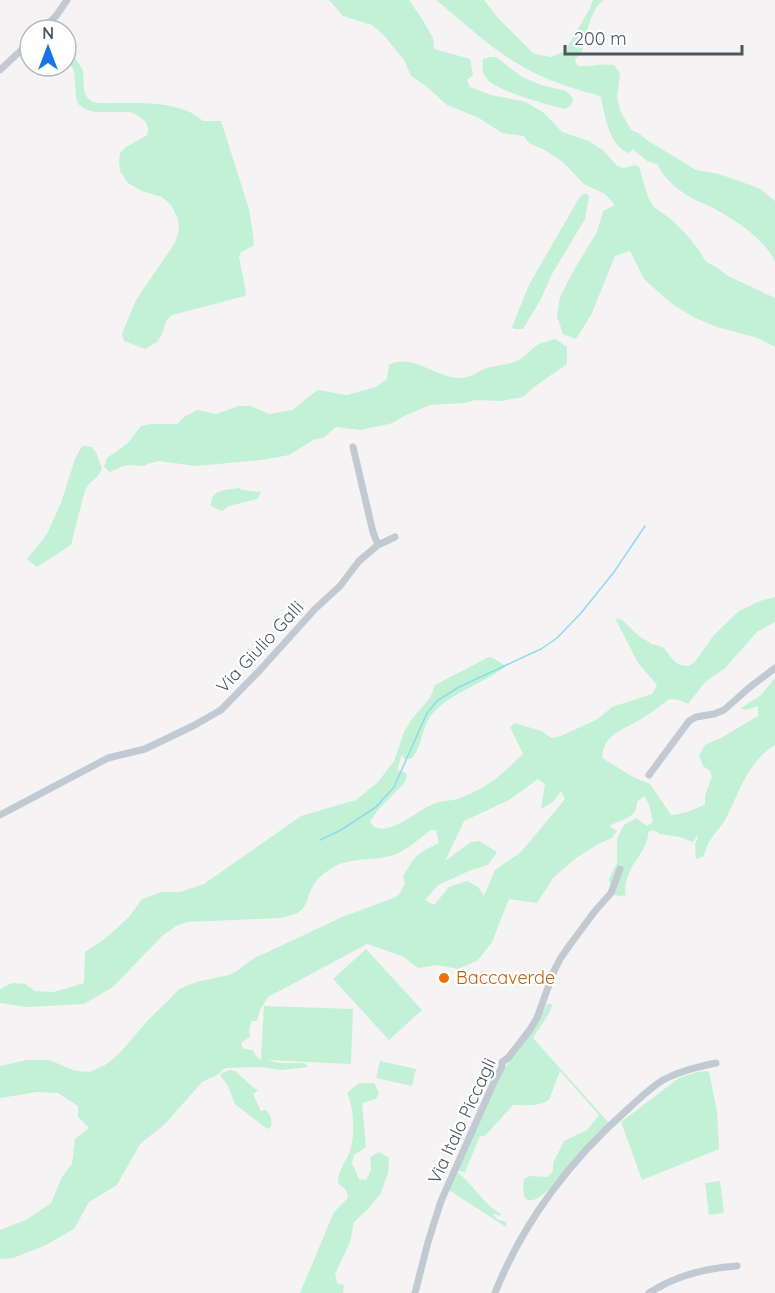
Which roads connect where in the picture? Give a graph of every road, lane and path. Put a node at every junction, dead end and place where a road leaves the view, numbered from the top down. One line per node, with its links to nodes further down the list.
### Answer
1 (67, 0): 2 (street)
2 (54, 18)
3 (18, 53): 4 (street)
4 (0, 70)
5 (353, 447): 7 (street)
6 (395, 537): 7 (street, Via Giulio Galli)
7 (378, 545): 10 (street, Via Giulio Galli)
8 (775, 668): 9 (street)
9 (649, 775)
10 (0, 815)
11 (620, 869): 14 (street, Via Italo Piccagli)
12 (716, 1063): 15 (street)
13 (737, 1266): 16 (street)
14 (415, 1293)
15 (495, 1293)
16 (649, 1293)

